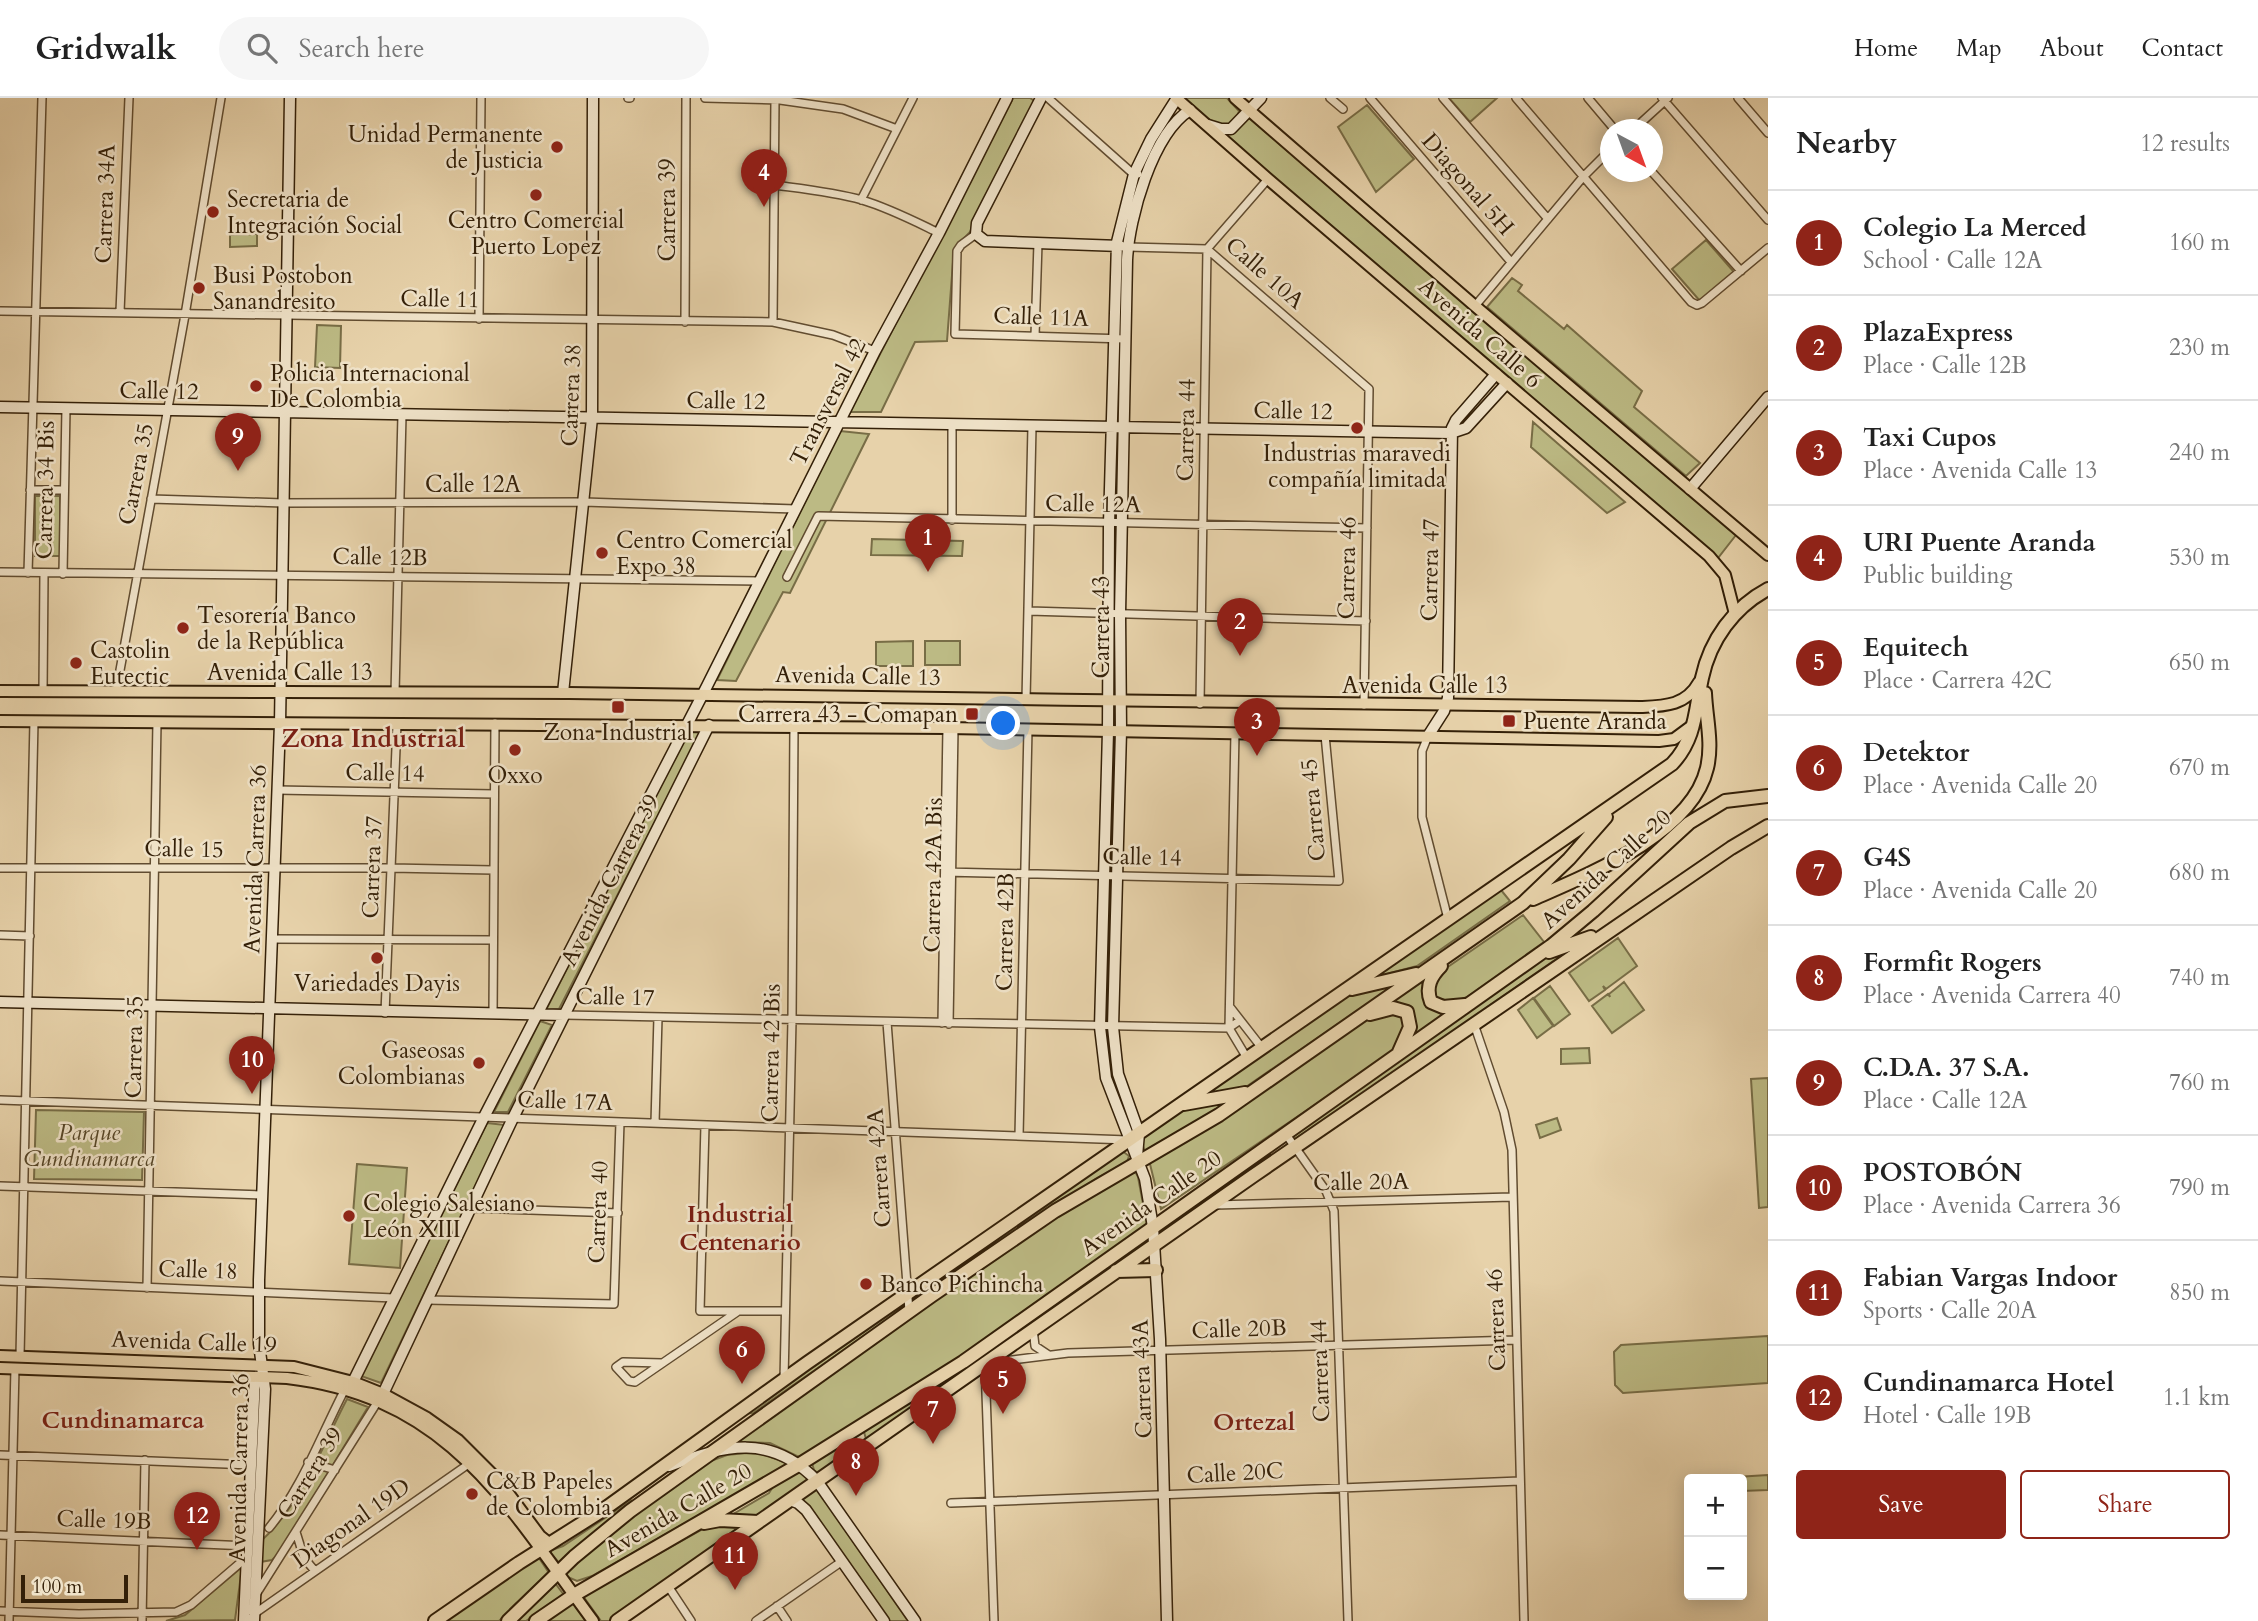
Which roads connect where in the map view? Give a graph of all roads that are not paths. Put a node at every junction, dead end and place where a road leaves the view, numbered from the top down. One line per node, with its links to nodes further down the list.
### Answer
1 (42, 98): 53 (street)
2 (129, 98): 54 (street, Carrera 34A)
3 (221, 98): 55 (street, Carrera 35)
4 (290, 98): 56 (street, Avenida Carrera 36)
5 (481, 98): 57 (street)
6 (593, 98): 58 (street, Carrera 38)
7 (686, 98): 59 (street, Carrera 39)
8 (705, 98): 22 (street)
9 (913, 98): 30 (street)
10 (1007, 98): 42 (street, Transversal 42)
11 (1041, 98): 43 (street)
12 (1048, 98): 33 (street)
13 (1177, 98): 25 (main road, Avenida Calle 6); 33 (street, Carrera 43)
14 (1235, 98): 26 (main road, Avenida Calle 6)
15 (1261, 98): 26 (street)
16 (1330, 98): 24 (street)
17 (1370, 98): 49 (street, Diagonal 5H)
18 (1443, 98): 40 (street)
19 (1516, 98): 35 (street)
20 (1588, 98): 27 (street)
21 (1738, 98): 31 (street)
22 (775, 99): 30 (street); 38 (street)
23 (1665, 99): 28 (street); 41 (street)
24 (1343, 109)
25 (1190, 110): 29 (main road, Avenida Calle 6); 34 (street, Carrera 43)
26 (1250, 111): 29 (street); 51 (main road, Avenida Calle 6)
27 (1606, 119)
28 (1644, 119)
29 (1207, 125): 36 (main road, Avenida Calle 6)
30 (897, 129): 39 (street)
31 (1768, 133)
32 (1600, 161): 35 (street)
33 (1135, 173): 34 (street); 45 (street, Carrera 43)
34 (1146, 176): 46 (street, Carrera 43)
35 (1583, 177): 40 (street); 50 (street)
36 (1268, 179): 48 (street); 65 (main road, Avenida Calle 6)
37 (1661, 182): 50 (street)
38 (774, 185): 39 (street); 60 (street)
39 (861, 200): 42 (street)
40 (1548, 219): 49 (street)
41 (1768, 220)
42 (939, 233): 64 (street, Transversal 42)
43 (980, 237): 44 (street, Calle 10A); 61 (street, Calle 11A)
44 (1038, 243): 45 (street, Calle 10A); 61 (street)
45 (1116, 246): 46 (street, Calle 10A); 62 (street, Carrera 43)
46 (1128, 247): 48 (street, Calle 10A); 63 (street, Carrera 43)
47 (1768, 248): 50 (street)
48 (1207, 249): 80 (street, Carrera 44); 81 (street, Calle 10A)
49 (1511, 262): 51 (street)
50 (1741, 271)
51 (1475, 306): 83 (main road, Avenida Calle 6)
52 (0, 311): 53 (street, Calle 11)
53 (35, 312): 54 (street, Calle 11); 69 (street)
54 (120, 312): 55 (street, Calle 11)
55 (185, 315): 56 (street, Calle 11); 71 (street, Carrera 35)
56 (287, 316): 57 (street, Calle 11); 72 (street, Avenida Carrera 36)
57 (479, 319): 58 (street, Calle 11)
58 (593, 321): 59 (street, Calle 11); 74 (street, Carrera 38)
59 (685, 322): 60 (street, Calle 11)
60 (773, 322): 64 (street, Calle 11)
61 (1035, 336): 62 (street, Calle 11A)
62 (1113, 338): 63 (street, Calle 11A); 78 (street, Carrera 43)
63 (1126, 339): 79 (street, Carrera 43)
64 (876, 351): 75 (street, Transversal 42)
65 (1496, 374): 66 (main road, Avenida Calle 6); 82 (street)
66 (1507, 383): 82 (street); 112 (main road, Avenida Calle 6)
67 (1768, 397): 83 (street)
68 (0, 407): 69 (street, Calle 12)
69 (33, 407): 70 (street, Calle 12); 84 (street)
70 (66, 408): 71 (street, Calle 12); 85 (street, Carrera 34 Bis)
71 (168, 410): 72 (street, Calle 12); 86 (street, Carrera 35)
72 (285, 413): 73 (street, Calle 12); 88 (street, Avenida Carrera 36)
73 (402, 415): 74 (street, Calle 12); 89 (street)
74 (592, 418): 75 (street, Calle 12); 87 (street, Carrera 38)
75 (840, 422): 76 (street, Calle 12); 90 (street, Transversal 42)
76 (952, 424): 77 (street, Calle 12); 91 (street)
77 (1032, 426): 78 (street, Calle 12); 92 (street)
78 (1111, 428): 79 (street, Calle 12); 93 (street, Carrera 43)
79 (1125, 428): 80 (street, Calle 12); 94 (street, Carrera 43)
80 (1206, 429): 81 (street, Calle 12); 95 (street, Carrera 44)
81 (1369, 432): 82 (street, Calle 12); 96 (street, Carrera 46)
82 (1451, 433): 128 (street, Carrera 47)
83 (1690, 489): 97 (main road, Avenida Calle 6)
84 (30, 490): 85 (street); 99 (street)
85 (64, 490): 101 (street, Carrera 34 Bis)
86 (151, 499): 88 (street, Calle 12A); 102 (street, Carrera 35)
87 (584, 502): 89 (street, Calle 12A); 90 (street, Calle 12A); 106 (street, Carrera 38)
88 (283, 503): 89 (street, Calle 12A); 103 (street, Avenida Carrera 36)
89 (399, 504): 104 (street)
90 (796, 509): 107 (street, Transversal 42)
91 (952, 520): 92 (street, Calle 12A); 105 (street, Calle 12A)
92 (1031, 522): 93 (street, Calle 12A); 109 (street)
93 (1109, 524): 94 (street, Calle 12A); 110 (street, Carrera 43)
94 (1122, 524): 95 (street, Calle 12A); 111 (street, Carrera 43)
95 (1203, 525): 96 (street, Calle 12A); 113 (street, Carrera 44)
96 (1367, 528): 114 (street, Carrera 46)
97 (1767, 554)
98 (0, 572): 99 (street, Calle 12B)
99 (28, 573): 100 (street, Calle 12B)
100 (44, 573): 101 (street, Calle 12B); 117 (street)
101 (63, 573): 102 (street, Calle 12B)
102 (137, 574): 103 (street, Calle 12B); 118 (street, Carrera 35)
103 (281, 576): 104 (street, Calle 12B); 119 (street, Avenida Carrera 36)
104 (398, 577): 106 (street, Calle 12B); 120 (street)
105 (787, 577)
106 (576, 579): 107 (street, Calle 12B); 121 (street, Carrera 38)
107 (760, 581): 122 (street, Transversal 42)
108 (1768, 589): 112 (highway)
109 (1029, 611): 110 (street); 123 (street)
110 (1108, 614): 111 (street); 124 (street, Carrera 43)
111 (1120, 614): 113 (street); 125 (street, Carrera 43)
112 (1735, 614): 115 (highway)
113 (1201, 616): 114 (street); 126 (street, Carrera 44)
114 (1366, 621): 127 (street, Carrera 46)
115 (1703, 674): 128 (main road, Avenida Calle 13); 132 (highway, Avenida Calle 20); 164 (highway)
116 (0, 691): 117 (main road, Avenida Calle 13)
117 (43, 691): 118 (main road, Avenida Calle 13)
118 (116, 692): 119 (main road, Avenida Calle 13)
119 (281, 693): 120 (main road, Avenida Calle 13); 134 (street, Avenida Carrera 36)
120 (395, 693): 121 (main road, Avenida Calle 13)
121 (563, 693): 122 (main road, Avenida Calle 13)
122 (703, 694): 123 (main road, Avenida Calle 13); 136 (street, Transversal 42)
123 (1026, 700): 124 (main road, Avenida Calle 13)
124 (1107, 702): 125 (main road, Avenida Calle 13); 141 (street, Carrera 43)
125 (1121, 702): 126 (main road, Avenida Calle 13); 142 (street, Carrera 43)
126 (1200, 704): 127 (main road, Avenida Calle 13)
127 (1364, 705): 128 (main road, Avenida Calle 13)
128 (1447, 706): 145 (street)
129 (0, 721): 130 (main road)
130 (34, 721): 131 (main road); 153 (street)
131 (157, 722): 134 (main road); 154 (street, Carrera 35)
132 (1695, 722): 145 (main road); 146 (highway, Avenida Calle 20)
133 (495, 723): 135 (main road); 136 (main road); 149 (street)
134 (280, 724): 135 (main road); 147 (street, Avenida Carrera 36)
135 (397, 724): 148 (street, Carrera 37)
136 (687, 725): 137 (main road); 184 (street, Avenida Carrera 39)
137 (709, 725): 138 (main road); 185 (street, Avenida Carrera 39)
138 (794, 726): 139 (main road); 188 (street, Carrera 42 Bis)
139 (951, 728): 140 (main road); 158 (street, Carrera 42A Bis)
140 (1028, 729): 141 (main road); 159 (street, Carrera 42B)
141 (1108, 731): 142 (main road); 160 (street, Carrera 43)
142 (1121, 731): 143 (main road); 161 (street, Carrera 43)
143 (1235, 733): 144 (main road); 162 (street)
144 (1325, 735): 145 (main road); 163 (street, Carrera 45)
145 (1427, 736): 165 (street)
146 (1642, 785): 164 (highway, Avenida Calle 20); 165 (highway, Avenida Calle 20)
147 (277, 790): 148 (street, Calle 14); 156 (street, Avenida Carrera 36)
148 (394, 792): 149 (street, Calle 14); 155 (street, Carrera 37)
149 (494, 794): 157 (street)
150 (1768, 796): 173 (highway, Avenida Calle 20)
151 (1768, 829): 166 (highway, Avenida Calle 20)
152 (0, 867): 153 (street, Calle 15)
153 (31, 868): 154 (street, Calle 15); 168 (street)
154 (156, 868): 156 (street, Calle 15); 179 (street, Carrera 35)
155 (391, 868): 156 (street, Calle 15); 157 (street, Calle 15); 171 (street, Carrera 37)
156 (274, 869): 169 (street, Avenida Carrera 36)
157 (493, 870): 170 (street)
158 (949, 872): 159 (street, Calle 14); 191 (street, Carrera 42A Bis)
159 (1025, 874): 160 (street, Calle 14); 193 (street, Carrera 42B)
160 (1103, 876): 161 (street, Calle 14); 194 (street, Carrera 43)
161 (1116, 876): 162 (street, Calle 14); 195 (street, Carrera 43)
162 (1231, 877): 163 (street, Calle 14); 180 (street)
163 (1339, 881)
164 (1523, 903): 172 (highway, Avenida Calle 20)
165 (1448, 919): 175 (highway, Avenida Calle 20)
166 (1610, 930): 173 (highway); 192 (highway, Avenida Calle 20)
167 (0, 935): 168 (street)
168 (30, 936): 177 (street)
169 (272, 939): 171 (street); 181 (street, Avenida Carrera 36)
170 (493, 940): 171 (street); 183 (street)
171 (388, 941): 182 (street, Carrera 37)
172 (1462, 946): 174 (highway, Avenida Calle 20); 178 (highway)
173 (1532, 958): 178 (highway, Avenida Calle 20)
174 (1423, 973): 175 (highway); 187 (highway, Avenida Calle 20)
175 (1345, 991): 197 (highway, Avenida Calle 20)
176 (0, 1002): 177 (street, Calle 17)
177 (29, 1002): 179 (street, Calle 17); 202 (street)
178 (1468, 1004): 198 (highway, Avenida Calle 20)
179 (154, 1005): 181 (street, Calle 17); 203 (street, Carrera 35)
180 (1229, 1006): 189 (street); 196 (street)
181 (269, 1009): 182 (street, Calle 17); 205 (street, Avenida Carrera 36)
182 (385, 1013): 183 (street, Calle 17)
183 (493, 1014): 184 (street, Calle 17)
184 (537, 1015): 185 (street, Calle 17); 206 (street, Avenida Carrera 39)
185 (564, 1015): 186 (street, Calle 17); 207 (street, Avenida Carrera 39)
186 (659, 1017): 188 (street, Calle 17); 209 (street)
187 (1358, 1018): 198 (highway); 200 (highway, Avenida Calle 20)
188 (792, 1020): 190 (street, Calle 17); 211 (street, Carrera 42 Bis)
189 (1239, 1021): 196 (street); 197 (street)
190 (887, 1022): 191 (street, Calle 17); 212 (street, Carrera 42A)
191 (945, 1023): 193 (street, Calle 17)
192 (1474, 1024): 217 (highway, Avenida Calle 20); 224 (street, Carrera 46)
193 (1023, 1025): 194 (street, Calle 17); 214 (street, Carrera 42B)
194 (1100, 1027): 195 (street, Calle 17); 215 (street, Carrera 43)
195 (1114, 1027): 196 (street, Calle 17); 215 (street, Carrera 43)
196 (1229, 1028): 199 (street)
197 (1262, 1048): 199 (highway, Avenida Calle 20)
198 (1399, 1053): 213 (highway, Avenida Calle 20)
199 (1247, 1058): 204 (highway, Avenida Calle 20)
200 (1252, 1091): 204 (highway); 218 (highway, Avenida Calle 20)
201 (0, 1100): 202 (street, Calle 17A)
202 (26, 1101): 203 (street, Calle 17A); 221 (street)
203 (152, 1104): 205 (street, Calle 17A); 222 (street, Carrera 35)
204 (1178, 1105): 215 (highway, Avenida Calle 20)
205 (265, 1108): 206 (street, Calle 17A); 223 (street, Avenida Carrera 36)
206 (484, 1117): 207 (street, Calle 17A); 242 (street, Avenida Carrera 39)
207 (513, 1118): 208 (street, Calle 17A); 227 (street, Avenida Carrera 39)
208 (620, 1122): 209 (street, Calle 17A); 228 (street, Carrera 40)
209 (655, 1123): 210 (street, Calle 17A)
210 (705, 1125): 211 (street, Calle 17A); 245 (street)
211 (788, 1128): 212 (street, Calle 17A); 244 (street, Carrera 42 Bis)
212 (895, 1131): 214 (street, Calle 17A); 241 (street, Carrera 42A)
213 (1285, 1133): 216 (highway, Avenida Calle 20); 217 (street)
214 (1020, 1136): 215 (street, Calle 17A)
215 (1134, 1136): 218 (street, Carrera 43A); 232 (highway, Avenida Calle 20)
216 (1274, 1141): 219 (highway); 229 (highway, Avenida Calle 20)
217 (1295, 1147): 219 (highway, Avenida Calle 20); 225 (street)
218 (1138, 1160): 231 (street, Carrera 43A); 234 (highway, Avenida Calle 20)
219 (1253, 1176): 226 (highway, Avenida Calle 20)
220 (0, 1186): 221 (street)
221 (24, 1187): 222 (street); 238 (street)
222 (150, 1191): 223 (street); 239 (street, Carrera 35)
223 (262, 1195): 240 (street, Avenida Carrera 36)
224 (1512, 1197): 225 (street, Calle 20A); 248 (street, Carrera 46)
225 (1332, 1202): 226 (street, Calle 20A); 249 (street, Carrera 44)
226 (1211, 1205): 230 (highway, Avenida Calle 20)
227 (470, 1208): 228 (street); 243 (street, Avenida Carrera 39)
228 (618, 1213): 243 (street, Carrera 40)
229 (1165, 1218): 230 (highway); 231 (highway, Avenida Calle 20)
230 (1187, 1222): 233 (highway, Avenida Calle 20)
231 (1153, 1227): 233 (street, Carrera 43A); 254 (highway, Avenida Calle 20)
232 (987, 1239): 234 (highway); 241 (highway, Avenida Calle 20)
233 (1155, 1244): 235 (street, Carrera 43A); 236 (highway, Avenida Calle 20)
234 (985, 1258): 246 (highway, Avenida Calle 20)
235 (1156, 1270): 236 (highway); 250 (street, Carrera 43A)
236 (1116, 1272): 247 (highway, Avenida Calle 20)
237 (0, 1281): 238 (street, Calle 18)
238 (22, 1282): 239 (street, Calle 18); 253 (street)
239 (148, 1288): 240 (street, Calle 18)
240 (260, 1292): 242 (street, Calle 18); 258 (street, Avenida Carrera 36)
241 (908, 1294): 246 (street, Carrera 42A); 259 (highway, Avenida Calle 20)
242 (394, 1298): 260 (street, Avenida Carrera 39)
243 (427, 1300): 261 (street, Avenida Carrera 39)
244 (784, 1311): 245 (street); 259 (street, Carrera 42 Bis)
245 (737, 1312): 255 (street)
246 (909, 1312): 263 (highway, Avenida Calle 20)
247 (1033, 1329): 251 (street); 254 (highway, Avenida Calle 20)
248 (1516, 1340): 249 (street, Calle 20B); 277 (street, Carrera 46)
249 (1339, 1345): 250 (street, Calle 20B); 278 (street, Carrera 44)
250 (1161, 1351): 251 (street, Calle 20B); 279 (street, Carrera 43A)
251 (1048, 1354): 254 (street, Calle 20B)
252 (0, 1356): 253 (main road, Avenida Calle 19)
253 (20, 1356): 258 (main road, Avenida Calle 19)
254 (981, 1358): 264 (highway, Avenida Calle 20); 265 (highway, Avenida Calle 20); 281 (street)
255 (662, 1363): 255 (street)
256 (0, 1368): 257 (main road, Avenida Calle 19)
257 (15, 1368): 258 (main road, Avenida Calle 19); 268 (street)
258 (260, 1374): 260 (main road, Avenida Calle 19); 273 (street, Avenida Carrera 36); 292 (street, Avenida Carrera 36)
259 (783, 1380): 262 (highway, Avenida Calle 20)
260 (349, 1386): 261 (main road, Avenida Calle 19); 270 (street, Carrera 39)
261 (380, 1398): 271 (main road); 274 (street, Carrera 39); 291 (main road)
262 (733, 1416): 263 (highway); 275 (highway, Avenida Calle 20)
263 (754, 1422): 266 (highway, Avenida Calle 20)
264 (855, 1430): 265 (highway); 272 (highway, Avenida Calle 20)
265 (867, 1446): 276 (highway, Avenida Calle 20)
266 (711, 1453): 272 (street); 275 (street); 283 (highway, Avenida Calle 20)
267 (0, 1455): 268 (street)
268 (14, 1456): 269 (street); 289 (street)
269 (145, 1460): 273 (street); 290 (street)
270 (309, 1462): 274 (street); 286 (street, Carrera 39)
271 (470, 1463): 291 (main road); 295 (street, Diagonal 19D)
272 (800, 1464): 276 (street); 285 (highway, Avenida Calle 20)
273 (251, 1465): 292 (street, Avenida Carrera 36)
274 (335, 1470): 287 (street, Carrera 39)
275 (659, 1470): 283 (highway); 291 (highway, Avenida Calle 20)
276 (817, 1481): 280 (highway, Avenida Calle 20); 315 (street)
277 (1520, 1481): 278 (street, Calle 20C); 319 (street, Carrera 46)
278 (1344, 1488): 279 (street, Calle 20C); 318 (street, Carrera 44)
279 (1164, 1496): 281 (street, Calle 20C); 317 (street, Carrera 43A)
280 (790, 1500): 284 (highway, Avenida Calle 20); 293 (street)
281 (989, 1502): 282 (street, Calle 20C); 316 (street)
282 (951, 1503)
283 (630, 1511): 296 (highway, Avenida Calle 20)
284 (758, 1522): 285 (highway); 297 (highway, Avenida Calle 20)
285 (694, 1525): 298 (highway, Avenida Calle 20)
286 (269, 1528)
287 (296, 1532): 294 (street, Carrera 39); 295 (street)
288 (0, 1535): 289 (street, Calle 19B)
289 (11, 1535): 290 (street, Calle 19B); 301 (street)
290 (143, 1541): 292 (street, Calle 19B); 302 (street)
291 (545, 1547): 296 (main road); 306 (highway, Avenida Calle 20)
292 (252, 1557): 294 (street); 299 (street, Avenida Carrera 36); 302 (street); 305 (street, Avenida Carrera 36)
293 (841, 1562): 300 (street); 314 (street)
294 (275, 1565): 299 (street, Carrera 39)
295 (315, 1571): 303 (street, Diagonal 19D)
296 (557, 1573): 298 (main road); 307 (highway, Avenida Calle 20)
297 (667, 1586): 310 (highway, Avenida Calle 20); 311 (street)
298 (574, 1595): 308 (highway, Avenida Calle 20); 309 (main road)
299 (255, 1596): 303 (street, Avenida Carrera 36)
300 (777, 1606): 312 (street); 313 (street)
301 (4, 1611): 302 (street); 304 (street)
302 (143, 1617)
303 (254, 1617)
304 (9, 1621)
305 (244, 1621)
306 (435, 1621)
307 (508, 1621)
308 (536, 1621)
309 (593, 1621)
310 (617, 1621)
311 (691, 1621)
312 (756, 1621)
313 (788, 1621)
314 (884, 1621)
315 (915, 1621)
316 (994, 1621)
317 (1167, 1621)
318 (1348, 1621)
319 (1524, 1621)

